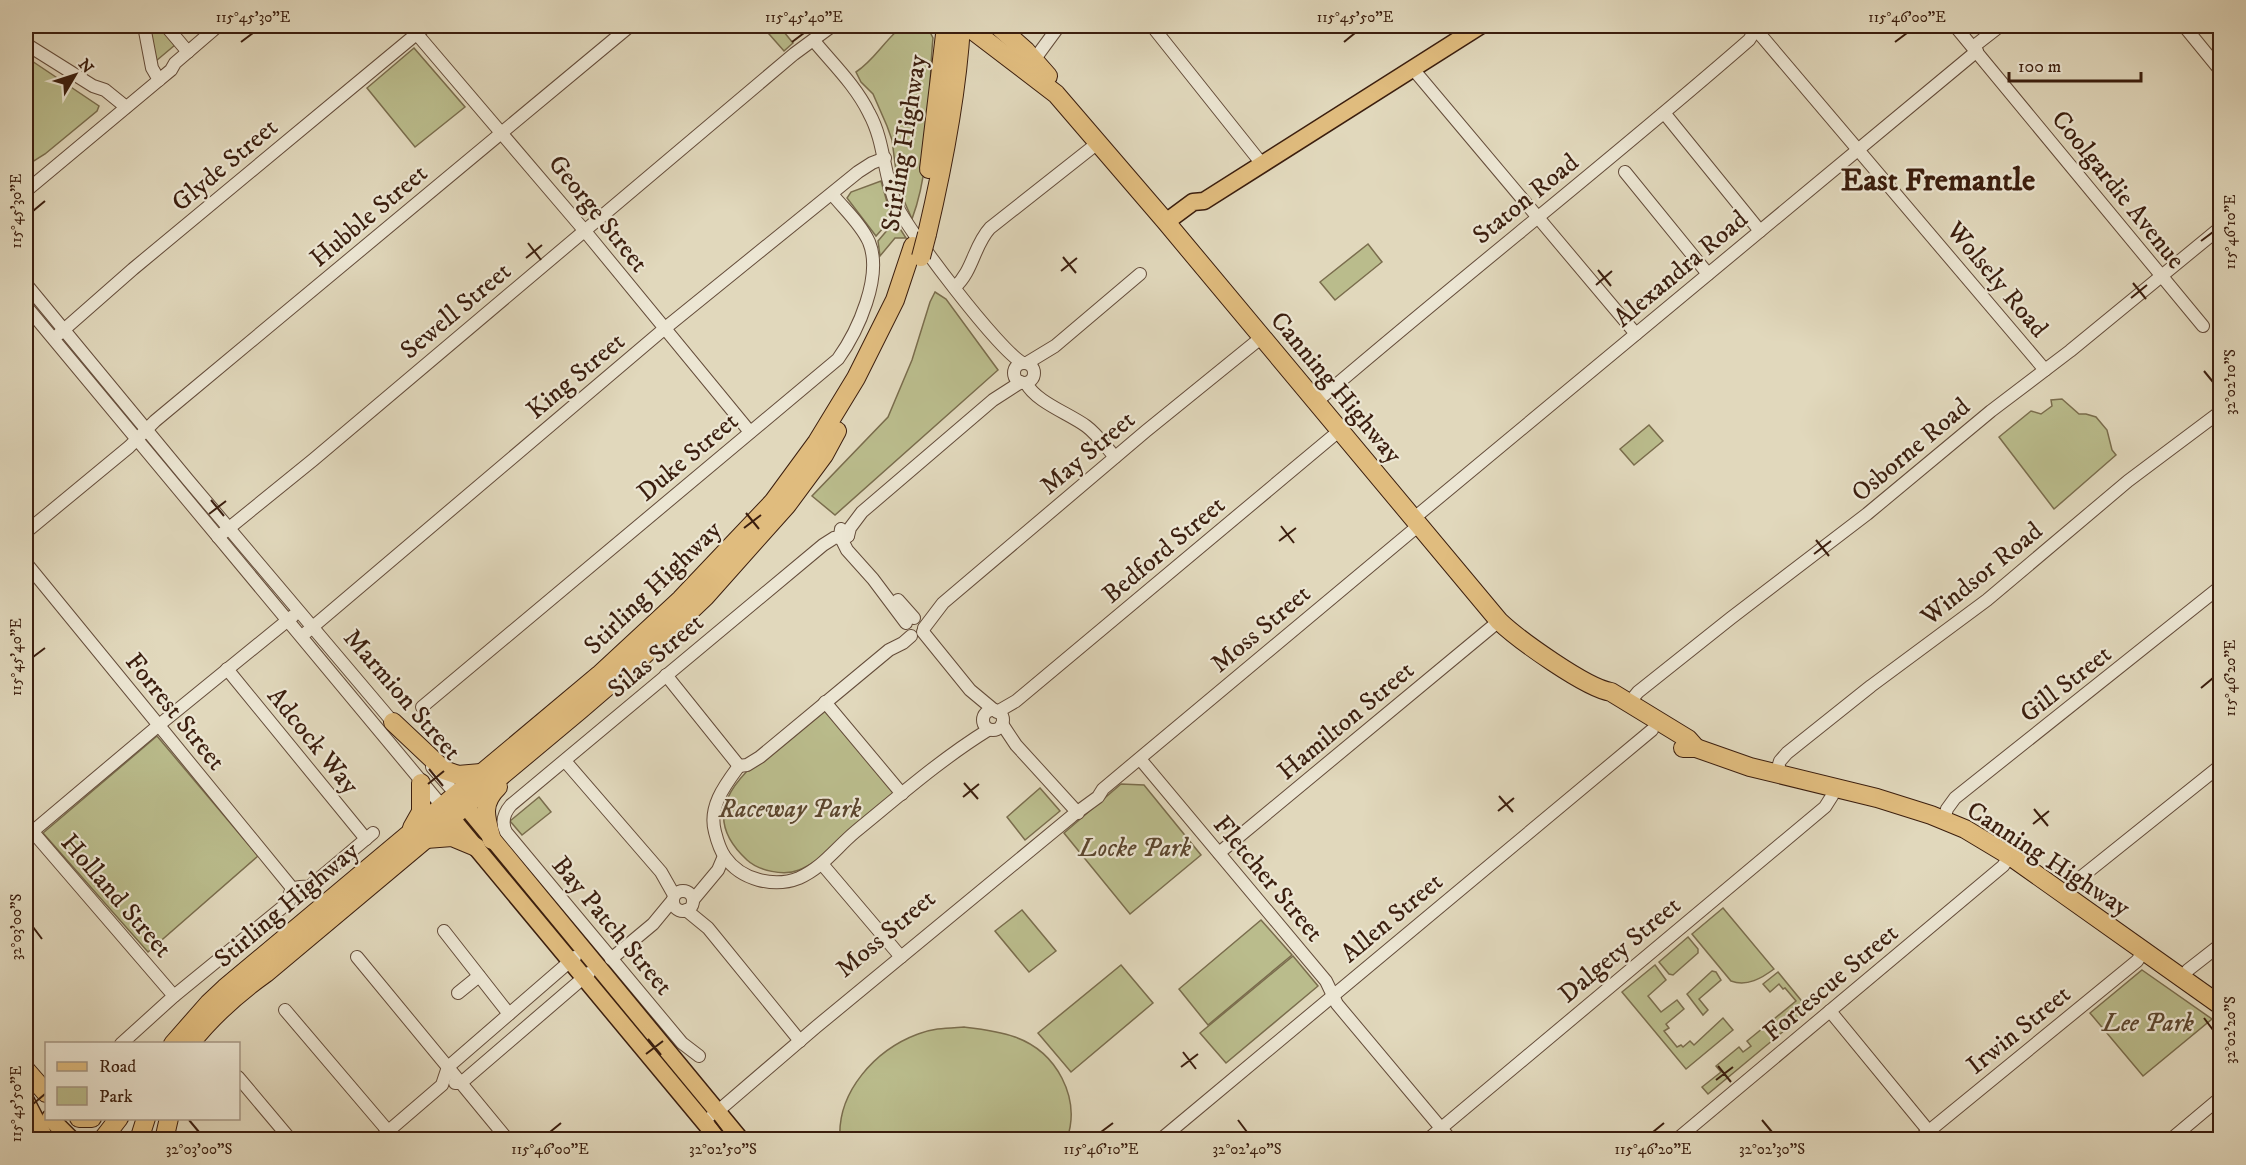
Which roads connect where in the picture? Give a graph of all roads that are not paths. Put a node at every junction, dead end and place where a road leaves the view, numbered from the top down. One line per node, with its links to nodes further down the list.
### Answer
1 (144, 26): 28 (street)
2 (166, 26): 23 (street)
3 (218, 26): 23 (street)
4 (630, 26): 32 (street, Hubble Street)
5 (832, 26): 19 (street, Sewell Street)
6 (946, 26): 43 (highway, Stirling Highway)
7 (961, 26): 25 (highway, Stirling Highway)
8 (967, 26): 21 (highway, Canning Highway)
9 (998, 26): 18 (highway, Canning Highway)
10 (1059, 26): 24 (street)
11 (1152, 26): 36 (street)
12 (1480, 26): 26 (main road)
13 (1756, 26): 31 (street, Staton Road); 34 (street, Wolsely Road)
14 (1955, 26): 22 (street, Coolgardie Avenue)
15 (2000, 26): 22 (street, Alexandra Road)
16 (2184, 26): 27 (street)
17 (418, 28): 32 (street, George Street); 55 (street, Glyde Street)
18 (1017, 34): 24 (highway, Canning Highway)
19 (811, 41): 35 (street); 44 (street, Sewell Street)
20 (26, 44): 30 (street)
21 (993, 45): 25 (highway); 29 (highway, Canning Highway)
22 (1975, 49): 34 (street, Alexandra Road); 49 (street, Coolgardie Avenue)
23 (188, 52): 28 (street)
24 (1034, 60): 29 (highway, Canning Highway)
25 (958, 63): 43 (highway, Stirling Highway)
26 (1413, 69): 36 (main road); 40 (street)
27 (2220, 70)
28 (157, 78): 30 (street)
29 (1056, 94): 33 (highway, Canning Highway)
30 (121, 108): 38 (street)
31 (1665, 114): 40 (street, Staton Road); 45 (street)
32 (502, 132): 44 (street, George Street); 63 (street, Hubble Street)
33 (1099, 142): 41 (highway, Canning Highway); 51 (street)
34 (1858, 149): 45 (street, Alexandra Road); 59 (street, Wolsely Road)
35 (885, 158): 39 (street, King Street); 51 (street)
36 (1262, 164): 41 (main road)
37 (1625, 172): 48 (street)
38 (27, 186)
39 (832, 194): 54 (street, King Street); 65 (street, Duke Street)
40 (1537, 217): 56 (street); 61 (street, Staton Road)
41 (1169, 226): 57 (highway, Canning Highway)
42 (2220, 228): 49 (street, Osborne Road)
43 (923, 229): 46 (highway, Stirling Highway, bridge)
44 (584, 230): 54 (street, George Street); 69 (street, Sewell Street)
45 (1760, 231): 48 (street, Alexandra Road)
46 (917, 252): 87 (highway, Stirling Highway); 97 (highway, Stirling Highway)
47 (1140, 274): 60 (street, Silas Street)
48 (1708, 274): 56 (street, Alexandra Road)
49 (2162, 276): 53 (street, Coolgardie Avenue); 59 (street, Osborne Road)
50 (26, 284): 55 (street, Marmion Street)
51 (955, 287): 60 (street)
52 (26, 306): 58 (street, Marmion Street)
53 (2203, 326)
54 (664, 329): 65 (street, George Street); 78 (street, King Street)
55 (63, 330): 58 (street, Glyde Street); 63 (street, Marmion Street)
56 (1636, 334): 68 (street, Alexandra Road)
57 (1262, 337): 61 (highway, Canning Highway); 67 (street, May Street)
58 (53, 339): 66 (street, Marmion Street)
59 (2045, 370): 85 (street, Osborne Road)
60 (1024, 373): 67 (street); 71 (street, Silas Street)
61 (1315, 403): 64 (highway, Canning Highway)
62 (2220, 412): 98 (street, Windsor Road)
63 (147, 430): 66 (street, Hubble Street); 69 (street, Marmion Street)
64 (1339, 431): 68 (highway, Canning Highway); 88 (street, Bedford Street)
65 (750, 432): 86 (street, Duke Street)
66 (137, 440): 70 (street, Hubble Street); 72 (street, Marmion Street)
67 (1112, 459): 79 (street, May Street)
68 (1416, 522): 77 (highway, Canning Highway); 93 (street, Moss Street)
69 (228, 528): 72 (street, Sewell Street); 75 (street, Marmion Street)
70 (26, 532)
71 (844, 536): 79 (street); 82 (street, Silas Street)
72 (218, 537): 76 (street, Marmion Street)
73 (26, 563): 90 (street, Forrest Street)
74 (2220, 587): 105 (street, Gill Street)
75 (298, 611): 76 (street); 78 (street, Marmion Street)
76 (288, 620): 80 (street, Marmion Street); 81 (street)
77 (1499, 621): 83 (highway, Canning Highway); 110 (street, Hamilton Street)
78 (312, 627): 80 (street, King Street); 89 (street, Marmion Street)
79 (915, 628): 84 (street, May Street); 88 (street)
80 (302, 636): 99 (street, Marmion Street)
81 (226, 669): 90 (street); 114 (street, Adcock Way)
82 (666, 675): 94 (street, Silas Street); 95 (street)
83 (1599, 690): 85 (highway, Canning Highway); 91 (highway, Canning Highway)
84 (825, 702): 95 (street, May Street); 101 (street)
85 (1629, 704): 92 (highway, Canning Highway)
86 (422, 707)
87 (580, 710): 102 (highway, Stirling Highway); 109 (highway)
88 (993, 721): 101 (street); 103 (street)
89 (393, 722): 97 (highway); 102 (street, Marmion Street)
90 (159, 724): 106 (street); 114 (street, Forrest Street)
91 (1652, 730): 92 (highway, Canning Highway); 129 (street, Allen Street)
92 (1696, 748): 98 (highway, Canning Highway)
93 (1140, 759): 103 (street, Moss Street); 110 (street, Fletcher Street)
94 (565, 761): 104 (street, Silas Street); 116 (street)
95 (739, 762): 112 (street)
96 (2220, 766): 115 (street)
97 (481, 773): 102 (highway, Stirling Highway)
98 (1776, 774): 100 (highway, Canning Highway)
99 (421, 783): 102 (street, Marmion Street); 107 (highway)
100 (1834, 788): 105 (highway, Canning Highway); 156 (street, Dalgety Street)
101 (902, 794): 113 (street)
102 (453, 806): 107 (highway, Stirling Highway); 108 (highway, Stirling Highway); 109 (main road, Marmion Street)
103 (1073, 812): 121 (street, Moss Street)
104 (504, 815): 123 (street, Bay Patch Street)
105 (1944, 819): 111 (highway, Canning Highway)
106 (28, 831): 128 (street, Holland Street)
107 (405, 836): 136 (highway, Stirling Highway)
108 (426, 838): 109 (highway); 124 (highway, Stirling Highway)
109 (484, 844): 120 (main road, Marmion Street)
110 (1219, 854): 129 (street, Fletcher Street)
111 (2010, 856): 115 (highway, Canning Highway); 132 (street, Fortescue Street)
112 (729, 861): 113 (street); 116 (street)
113 (822, 864): 121 (street)
114 (292, 888): 128 (street)
115 (2064, 894): 119 (highway, Canning Highway)
116 (683, 900): 123 (street); 134 (street)
117 (444, 931): 125 (street)
118 (2220, 945): 126 (street)
119 (2144, 951): 126 (highway, Canning Highway); 158 (street, Irwin Street)
120 (577, 955): 123 (main road, Marmion Street); 133 (street)
121 (899, 955): 134 (street, Moss Street)
122 (357, 957): 140 (street)
123 (597, 967): 139 (street, Bay Patch Street); 144 (street); 150 (main road, Marmion Street)
124 (266, 974): 137 (highway, Stirling Highway); 138 (highway)
125 (479, 976): 127 (street); 133 (street)
126 (2183, 978): 130 (highway, Canning Highway)
127 (458, 993)
128 (174, 996): 135 (street)
129 (1332, 996): 156 (street, Fletcher Street); 170 (street, Allen Street)
130 (2220, 1005)
131 (285, 1010): 157 (street)
132 (1830, 1011): 158 (street); 173 (street, Fortescue Street)
133 (509, 1014): 140 (street)
134 (798, 1039): 150 (street, Moss Street)
135 (123, 1042)
136 (175, 1042)
137 (192, 1042)
138 (204, 1042)
139 (699, 1056)
140 (448, 1067): 144 (street); 145 (street)
141 (26, 1070): 146 (highway)
142 (240, 1079): 165 (street)
143 (26, 1081): 149 (main road)
144 (461, 1083): 145 (street); 167 (street)
145 (442, 1085): 157 (street)
146 (45, 1093)
147 (2220, 1098): 175 (street)
148 (26, 1101): 160 (main road)
149 (45, 1112)
150 (709, 1114): 168 (main road, Marmion Street); 169 (main road, Marmion Street)
151 (26, 1117): 159 (highway)
152 (51, 1120): 161 (main road)
153 (118, 1120): 162 (highway)
154 (146, 1120): 163 (highway)
155 (169, 1120): 164 (highway)
156 (1441, 1128): 171 (street, Dalgety Street); 172 (street, Fletcher Street)
157 (388, 1131): 166 (street)
158 (1932, 1135): 174 (street, Irwin Street)
159 (35, 1140)
160 (46, 1140)
161 (72, 1140)
162 (102, 1140)
163 (139, 1140)
164 (164, 1140)
165 (291, 1140)
166 (378, 1140)
167 (508, 1140)
168 (719, 1140)
169 (741, 1140)
170 (1160, 1140)
171 (1427, 1140)
172 (1451, 1140)
173 (1676, 1140)
174 (1918, 1140)
175 (2170, 1140)

